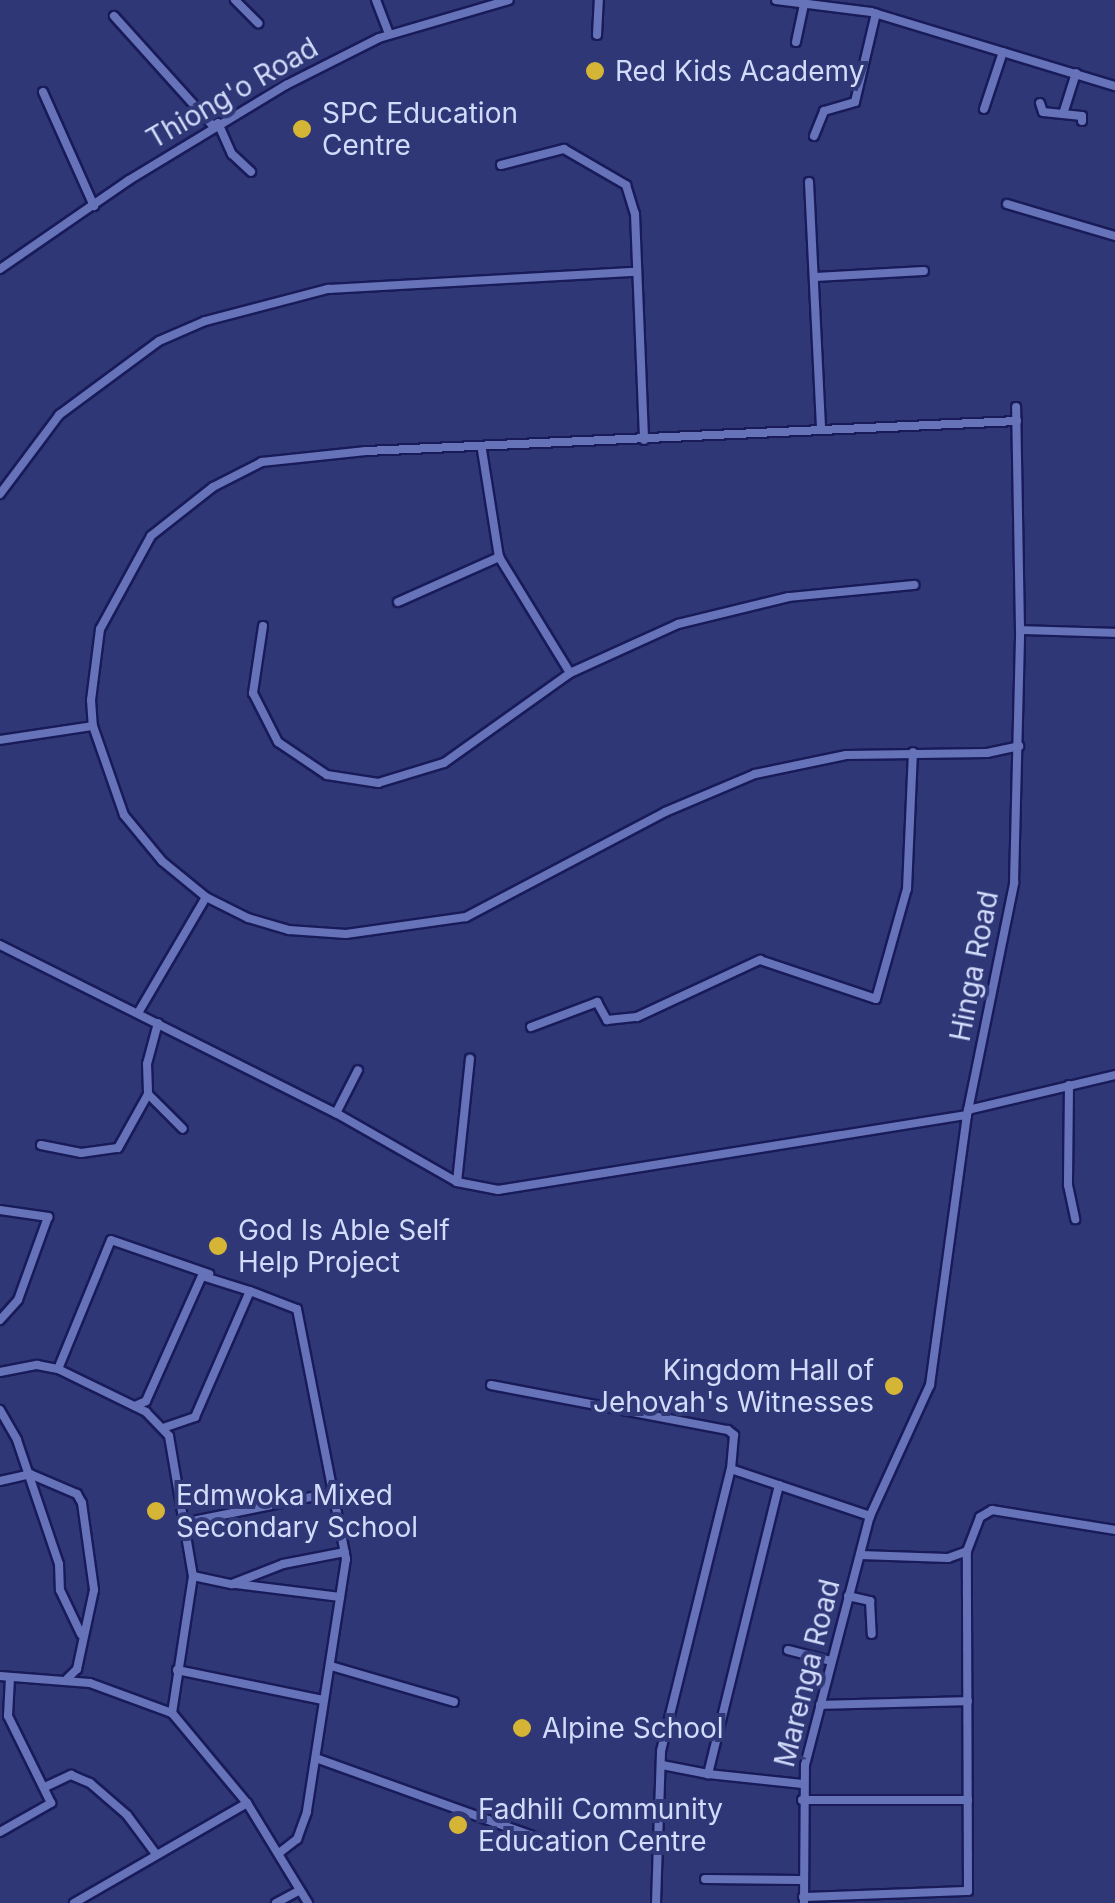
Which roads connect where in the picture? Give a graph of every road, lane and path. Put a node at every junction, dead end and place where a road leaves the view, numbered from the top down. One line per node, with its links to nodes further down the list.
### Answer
1 (235, 0): 12 (street)
2 (376, 0): 13 (street)
3 (466, 0): 9 (street)
4 (509, 0): 9 (street, Thiong'o Road)
5 (599, 0): 14 (street)
6 (776, 0): 8 (street)
7 (874, 0): 10 (street)
8 (804, 3): 10 (street); 15 (street)
9 (473, 8): 13 (street, Thiong'o Road)
10 (873, 13): 16 (street); 25 (street)
11 (114, 16): 24 (street)
12 (258, 24)
13 (389, 34): 24 (street, Thiong'o Road)
14 (596, 36)
15 (796, 42)
16 (1003, 52): 17 (street); 21 (street)
17 (1076, 73): 18 (street); 22 (street)
18 (1115, 86)
19 (42, 92): 30 (street)
20 (1040, 103): 22 (street)
21 (984, 108)
22 (1064, 114): 23 (street)
23 (1082, 121)
24 (216, 125): 27 (street); 30 (street, Thiong'o Road)
25 (814, 136)
26 (500, 165): 34 (street)
27 (251, 172)
28 (808, 182): 35 (street)
29 (1006, 204): 31 (street)
30 (94, 206): 32 (street, Thiong'o Road)
31 (1115, 236)
32 (0, 270)
33 (924, 271): 35 (street)
34 (636, 272): 39 (street); 41 (street)
35 (816, 278): 38 (street)
36 (1016, 407): 37 (street, Hinga Road)
37 (1017, 422): 38 (street); 46 (street, Hinga Road)
38 (821, 427): 39 (street)
39 (644, 440): 40 (street)
40 (482, 450): 42 (street); 49 (street)
41 (0, 494)
42 (499, 558): 44 (street); 48 (street)
43 (914, 585): 48 (street)
44 (398, 602)
45 (263, 626): 48 (street)
46 (1020, 630): 47 (street); 51 (street, Hinga Road)
47 (1115, 634)
48 (570, 672)
49 (93, 726): 50 (street); 53 (street)
50 (0, 740)
51 (1019, 746): 52 (street); 64 (street, Hinga Road)
52 (913, 752): 53 (street); 57 (street)
53 (206, 897): 55 (street)
54 (0, 945): 55 (street)
55 (138, 1013): 56 (street)
56 (158, 1023): 62 (street); 63 (street)
57 (531, 1027)
58 (470, 1059): 67 (street)
59 (358, 1070): 63 (street)
60 (1115, 1076): 61 (street)
61 (1070, 1086): 64 (street); 69 (street)
62 (148, 1094): 65 (street); 66 (street)
63 (336, 1112): 67 (street)
64 (968, 1113): 67 (street); 84 (street, Hinga Road)
65 (182, 1129)
66 (42, 1145)
67 (457, 1182)
68 (0, 1210): 72 (street)
69 (1074, 1218)
70 (209, 1274): 71 (street); 73 (street); 76 (street)
71 (250, 1291): 78 (street); 83 (street)
72 (0, 1320)
73 (58, 1370): 74 (street); 76 (street)
74 (0, 1372)
75 (491, 1385): 79 (street)
76 (135, 1406): 78 (street)
77 (0, 1410): 80 (street)
78 (164, 1428): 85 (street)
79 (731, 1469): 82 (street); 109 (street)
80 (30, 1474): 81 (street); 94 (street); 94 (street)
81 (0, 1481)
82 (779, 1485): 84 (street); 110 (street)
83 (336, 1492): 85 (street); 87 (street)
84 (870, 1516): 89 (street, Marenga Road)
85 (188, 1522): 90 (street)
86 (1115, 1530): 88 (street)
87 (345, 1552): 91 (street); 93 (street)
88 (967, 1552): 89 (street); 103 (street)
89 (860, 1555): 92 (street, Marenga Road)
90 (193, 1576): 91 (street); 99 (street)
91 (232, 1584): 93 (street)
92 (848, 1596): 95 (street); 97 (street, Marenga Road)
93 (340, 1597): 98 (street)
94 (81, 1634): 101 (street)
95 (872, 1634)
96 (788, 1650): 97 (street)
97 (831, 1661): 105 (street, Marenga Road)
98 (331, 1666): 102 (street); 104 (street)
99 (177, 1670): 102 (street); 106 (street)
100 (5, 1677): 101 (street); 107 (street)
101 (68, 1679): 106 (street)
102 (323, 1700): 108 (street)
103 (968, 1701): 105 (street); 114 (street)
104 (454, 1702)
105 (820, 1705): 111 (street, Marenga Road)
106 (172, 1714): 115 (street)
107 (4, 1717): 112 (street)
108 (316, 1758): 117 (street); 118 (street)
109 (662, 1765): 110 (street); 128 (street)
110 (708, 1774): 111 (street)
111 (802, 1784): 113 (street, Marenga Road)
112 (45, 1787): 116 (street); 119 (street)
113 (802, 1800): 114 (street); 121 (street, Marenga Road)
114 (968, 1800): 123 (street)
115 (247, 1803): 118 (street); 119 (street)
116 (0, 1832)
117 (552, 1842)
118 (279, 1853): 122 (street)
119 (156, 1854): 125 (street)
120 (705, 1880): 121 (street)
121 (800, 1880): 124 (street, Marenga Road)
122 (300, 1890): 126 (street); 127 (street)
123 (968, 1891): 124 (street); 129 (street)
124 (803, 1900)
125 (74, 1903)
126 (276, 1903)
127 (308, 1903)
128 (656, 1903)
129 (968, 1903)

